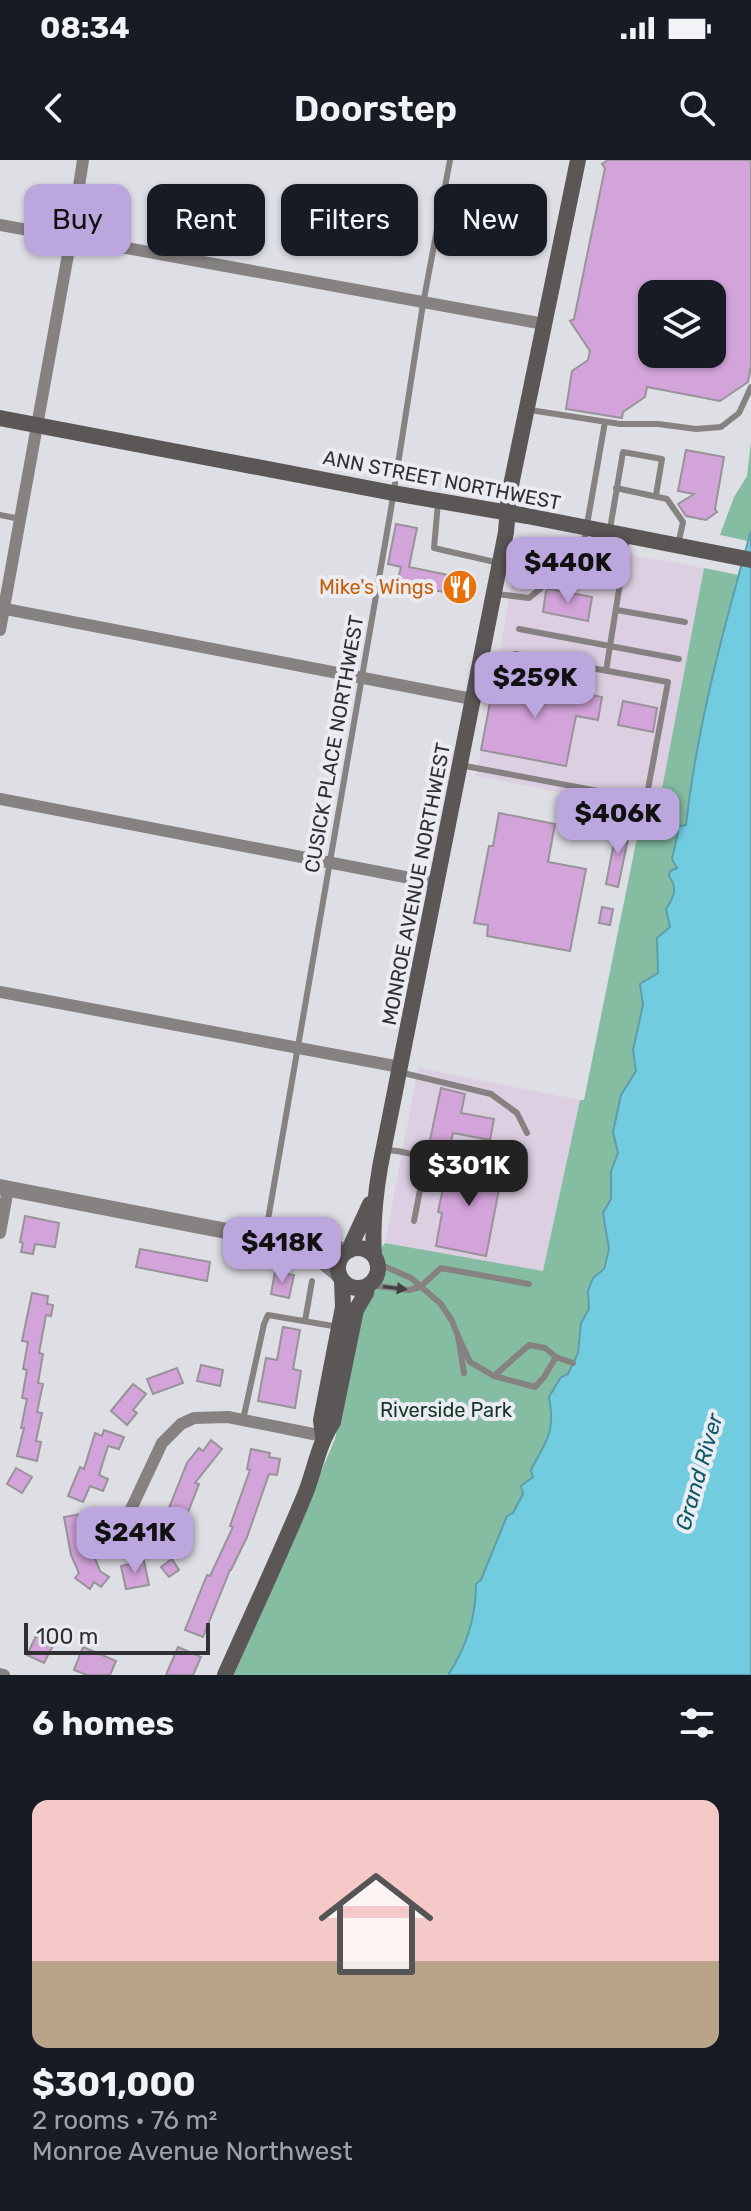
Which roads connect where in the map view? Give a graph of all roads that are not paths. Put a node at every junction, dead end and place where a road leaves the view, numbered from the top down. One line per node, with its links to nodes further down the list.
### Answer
1 (83, 160): 4 (street)
2 (450, 160): 9 (lane, CUSICK PLACE NORTHWEST)
3 (578, 160): 10 (main road, MONROE AVENUE NORTHWEST)
4 (79, 184)
5 (0, 225): 6 (street)
6 (24, 229)
7 (131, 249): 9 (street)
8 (68, 256): 15 (street)
9 (423, 304): 10 (street); 17 (lane, CUSICK PLACE NORTHWEST)
10 (544, 324): 12 (main road, MONROE AVENUE NORTHWEST)
11 (751, 387): 14 (lane)
12 (527, 410): 14 (lane); 20 (main road, MONROE AVENUE NORTHWEST)
13 (0, 418): 15 (main road, ANN STREET NORTHWEST)
14 (605, 422): 23 (lane)
15 (37, 425): 17 (main road, ANN STREET NORTHWEST); 22 (street)
16 (616, 488): 18 (lane); 18 (lane); 24 (lane)
17 (393, 493): 19 (main road, ANN STREET NORTHWEST); 39 (lane, CUSICK PLACE NORTHWEST)
18 (656, 495): 26 (lane)
19 (438, 501): 20 (main road, ANN STREET NORTHWEST); 28 (lane)
20 (508, 513): 23 (main road, ANN STREET NORTHWEST); 28 (main road, MONROE AVENUE NORTHWEST)
21 (0, 515): 22 (lane)
22 (20, 519): 30 (street)
23 (587, 528): 24 (main road, ANN STREET NORTHWEST); 29 (lane)
24 (609, 532): 25 (main road, ANN STREET NORTHWEST)
25 (628, 536): 26 (main road, ANN STREET NORTHWEST); 31 (lane)
26 (678, 546): 27 (main road, ANN STREET NORTHWEST)
27 (751, 560)
28 (499, 563): 29 (main road, MONROE AVENUE NORTHWEST)
29 (493, 594): 40 (main road, MONROE AVENUE NORTHWEST)
30 (2, 608): 34 (street); 39 (street)
31 (617, 610): 32 (lane); 35 (lane)
32 (685, 622)
33 (519, 629): 35 (lane)
34 (0, 630)
35 (611, 646): 37 (lane); 38 (lane)
36 (515, 654): 38 (lane)
37 (679, 659)
38 (606, 671): 41 (lane)
39 (362, 678): 40 (street); 43 (lane, CUSICK PLACE NORTHWEST)
40 (472, 699): 41 (main road, MONROE AVENUE NORTHWEST)
41 (460, 765): 44 (main road, MONROE AVENUE NORTHWEST)
42 (0, 799): 43 (street)
43 (330, 863): 44 (street); 46 (lane, CUSICK PLACE NORTHWEST)
44 (436, 883): 47 (main road, MONROE AVENUE NORTHWEST)
45 (0, 992): 46 (street)
46 (299, 1047): 47 (street); 54 (lane, CUSICK PLACE NORTHWEST)
47 (399, 1070): 48 (lane); 49 (main road, MONROE AVENUE NORTHWEST)
48 (527, 1133)
49 (384, 1149): 51 (main road, MONROE AVENUE NORTHWEST); 52 (lane)
50 (4, 1188): 53 (street); 54 (street)
51 (376, 1191): 56 (main road, MONROE AVENUE NORTHWEST); 57 (main road, MONROE AVENUE NORTHWEST)
52 (414, 1221)
53 (0, 1233)
54 (265, 1238): 55 (street)
55 (283, 1242): 56 (street); 58 (street)
56 (350, 1250): 57 (main road); 58 (main road)
57 (376, 1259): 61 (main road); 62 (lane)
58 (341, 1278): 61 (main road); 64 (main road)
59 (312, 1281): 63 (lane)
60 (529, 1284): 62 (lane)
61 (368, 1286): 62 (lane, one-way to 62); 64 (main road)
62 (420, 1287): 65 (lane)
63 (305, 1321): 64 (lane); 70 (lane)
64 (345, 1328): 71 (main road)
65 (458, 1336): 68 (lane); 69 (lane)
66 (556, 1357): 67 (lane); 69 (lane); 69 (lane)
67 (573, 1363)
68 (464, 1373)
69 (494, 1376)
70 (243, 1420): 71 (street); 72 (street)
71 (323, 1436): 73 (main road)
72 (124, 1524)
73 (225, 1675)

